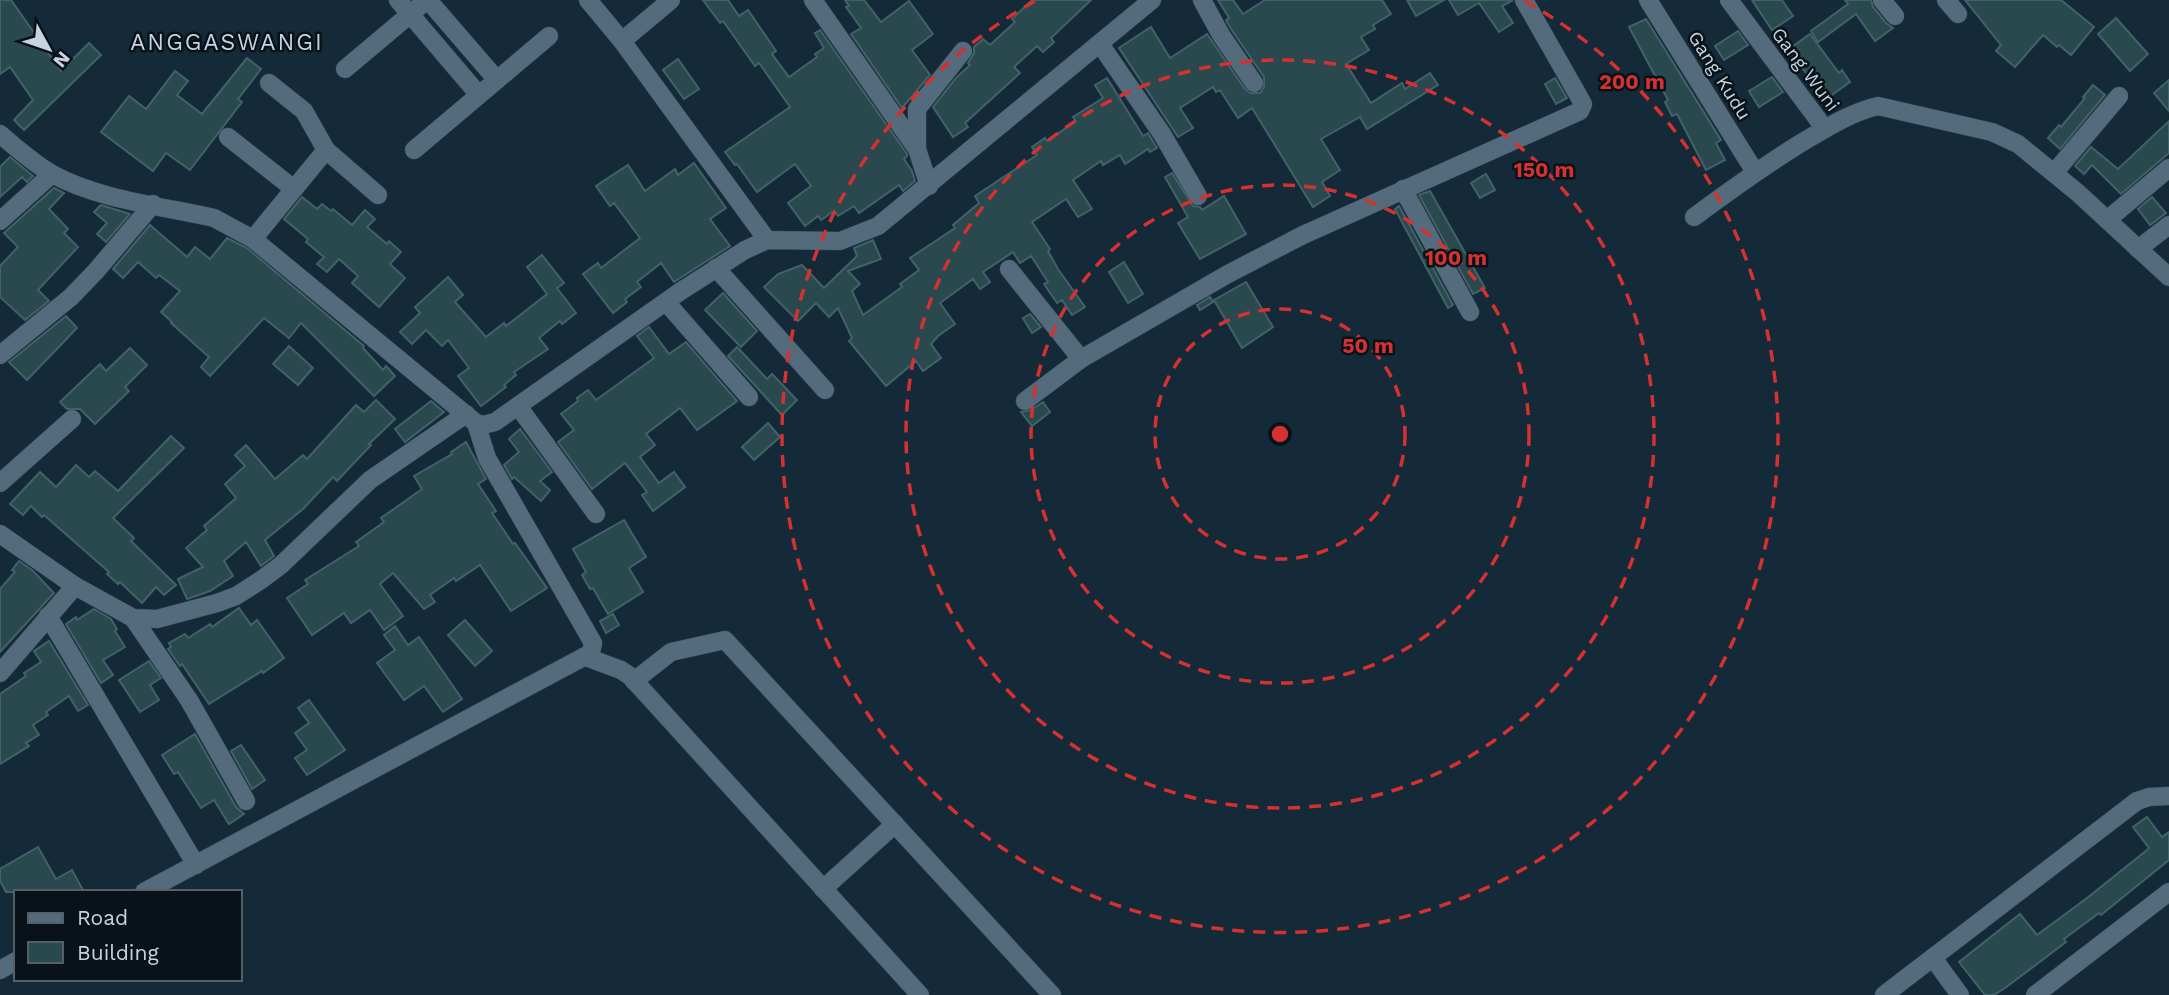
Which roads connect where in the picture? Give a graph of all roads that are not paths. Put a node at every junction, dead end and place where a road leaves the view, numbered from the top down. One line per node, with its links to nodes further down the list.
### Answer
1 (398, 0): 12 (street)
2 (427, 0): 12 (street); 19 (street)
3 (588, 0): 15 (street)
4 (671, 0): 15 (street)
5 (813, 0): 27 (street)
6 (1152, 0): 16 (street)
7 (1202, 0): 21 (street)
8 (1524, 0): 36 (street)
9 (1648, 0): 31 (street, Gang Kudu)
10 (1729, 0): 24 (street, Gang Wuni)
11 (1882, 0): 13 (street)
12 (410, 14): 18 (street); 22 (street)
13 (1895, 16)
14 (549, 36): 19 (street)
15 (622, 41): 45 (street)
16 (1100, 44): 34 (street); 38 (street)
17 (963, 51): 27 (street)
18 (345, 69)
19 (497, 80): 22 (street)
20 (269, 83): 28 (street)
21 (1254, 83)
22 (479, 94): 29 (street)
23 (2119, 96): 32 (street)
24 (1825, 129): 31 (street); 32 (street)
25 (0, 134): 33 (street)
26 (228, 137): 35 (street)
27 (917, 149): 34 (street)
28 (326, 150): 35 (street); 37 (street)
29 (414, 150)
30 (2169, 168): 41 (street)
31 (1755, 172): 40 (street)
32 (2054, 173): 41 (street)
33 (52, 174): 39 (street); 42 (street)
34 (929, 186): 45 (street)
35 (294, 189): 44 (street)
36 (1403, 189): 51 (street); 53 (street)
37 (378, 195)
38 (1198, 196)
39 (153, 204): 44 (street); 52 (street)
40 (1694, 217)
41 (2107, 220): 46 (street)
42 (0, 221)
43 (2169, 225): 46 (street)
44 (253, 239): 59 (street)
45 (757, 244): 47 (street)
46 (2138, 249): 49 (street)
47 (716, 268): 50 (street); 54 (street)
48 (1010, 269): 53 (street)
49 (2169, 277)
50 (666, 302): 55 (street); 57 (street)
51 (1470, 312)
52 (0, 355)
53 (1081, 359): 56 (street)
54 (825, 390)
55 (749, 397)
56 (1025, 401)
57 (518, 406): 59 (street); 61 (street)
58 (72, 419): 60 (street)
59 (471, 419): 65 (street); 66 (street)
60 (0, 483)
61 (596, 514)
62 (0, 534): 63 (street)
63 (75, 586): 64 (street); 65 (street)
64 (48, 616): 67 (street); 72 (street)
65 (133, 618): 70 (street)
66 (586, 657): 68 (street); 72 (street)
67 (0, 673)
68 (634, 681): 71 (street); 73 (street)
69 (2169, 796): 76 (street)
70 (246, 801)
71 (895, 824): 73 (street); 77 (street)
72 (196, 866): 74 (street)
73 (823, 889): 78 (street)
74 (149, 890)
75 (2169, 892): 81 (street)
76 (1933, 958): 79 (street); 80 (street)
77 (1044, 992)
78 (919, 995)
79 (1884, 995)
80 (1960, 995)
81 (2035, 995)

